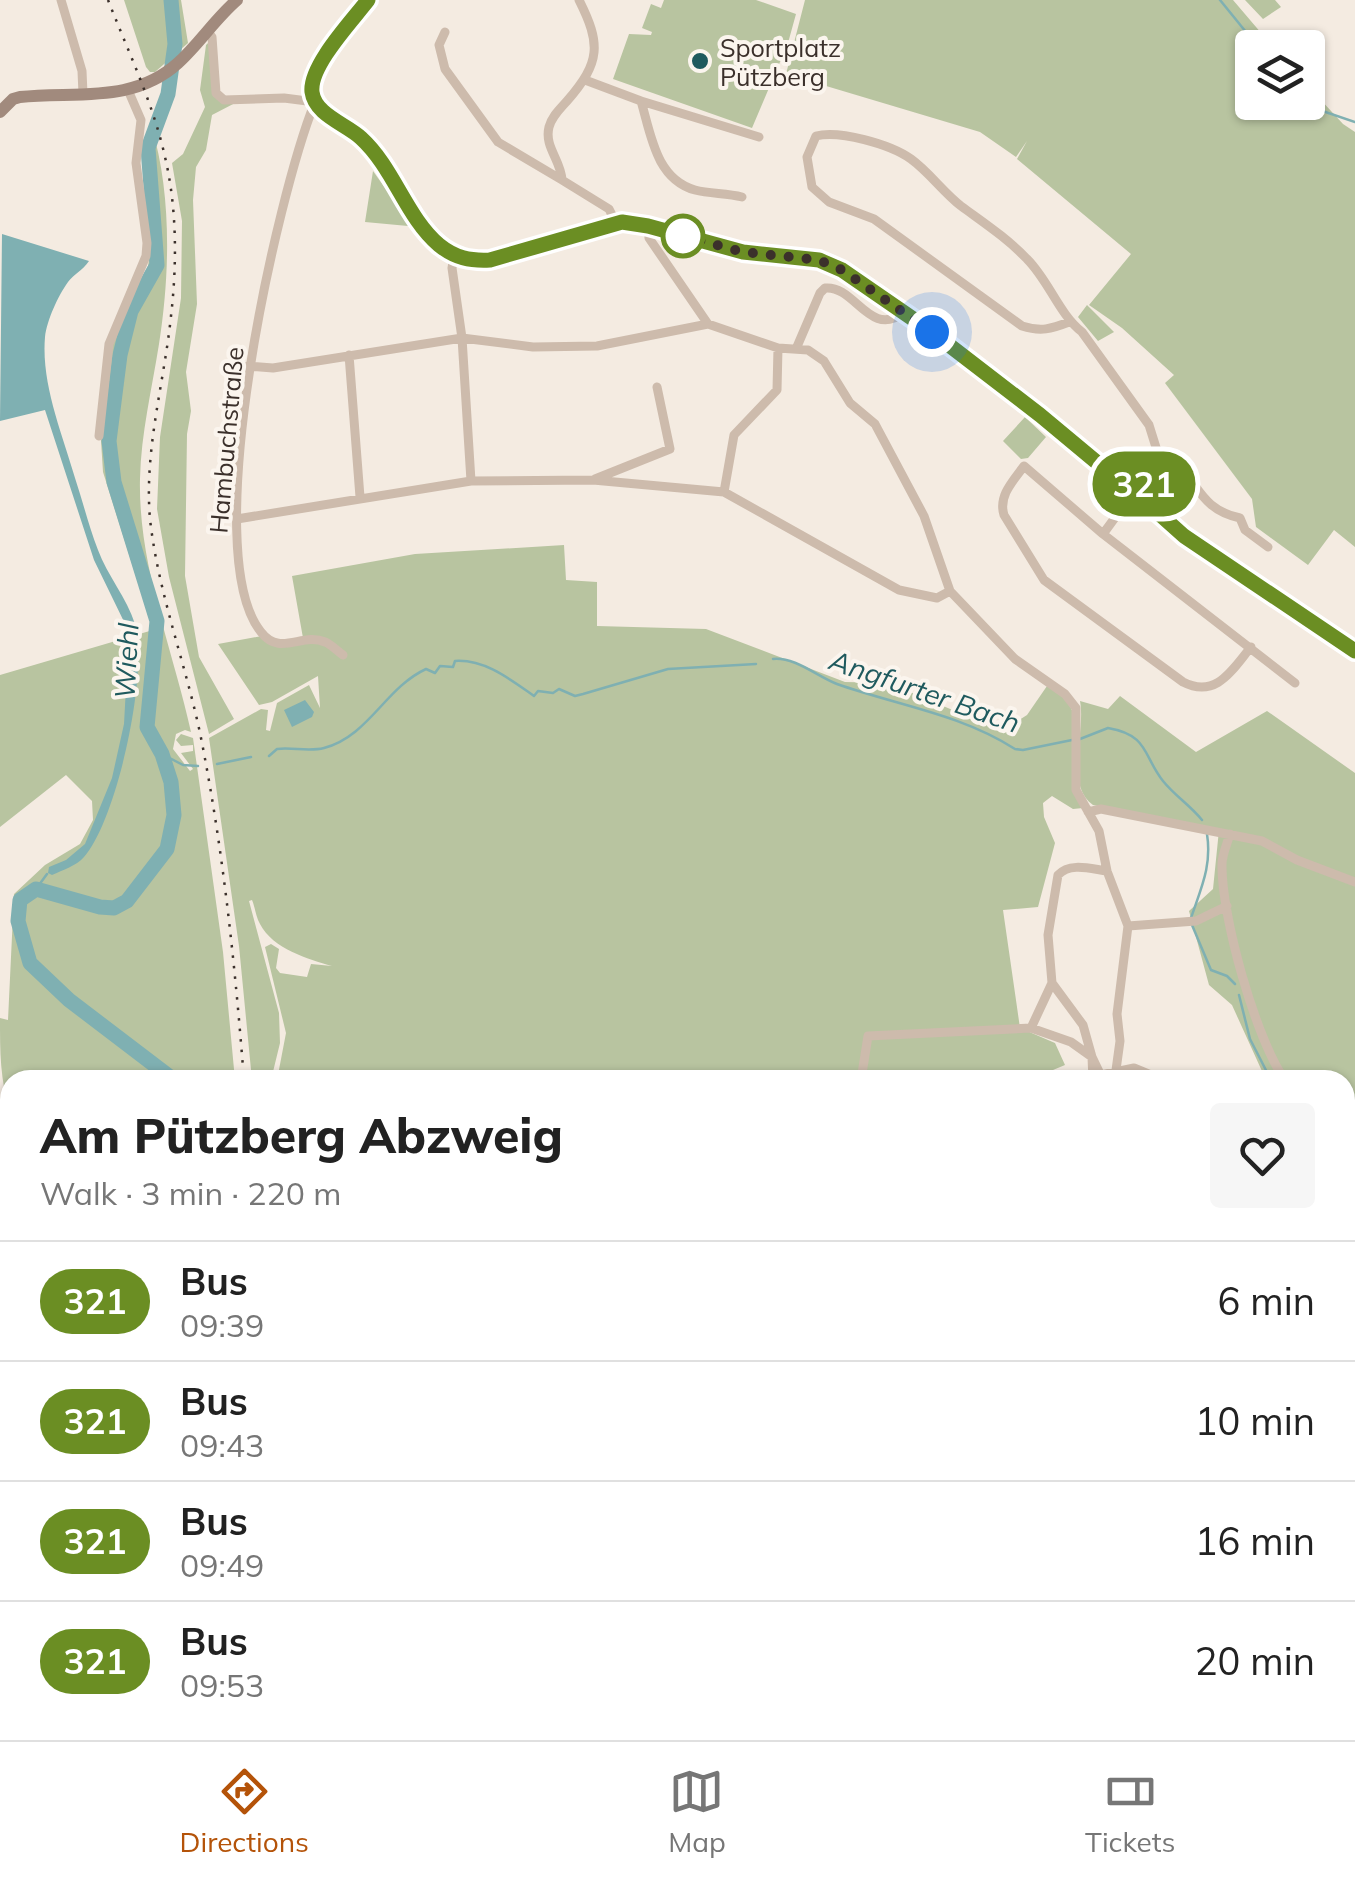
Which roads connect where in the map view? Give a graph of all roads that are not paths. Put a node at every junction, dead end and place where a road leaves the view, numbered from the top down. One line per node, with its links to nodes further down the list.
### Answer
1 (62, 0): 9 (street)
2 (237, 0): 5 (main road)
3 (368, 0): 11 (main road)
4 (579, 0): 7 (street)
5 (207, 30): 8 (main road); 11 (street)
6 (445, 32): 14 (street)
7 (585, 80): 10 (street); 14 (street)
8 (128, 90): 9 (main road); 28 (street)
9 (84, 94): 12 (main road)
10 (641, 101): 13 (street); 15 (street)
11 (315, 102): 18 (main road); 26 (street, Hambuchstraße)
12 (1, 108)
13 (759, 137)
14 (562, 180): 16 (street)
15 (742, 197)
16 (616, 223): 17 (main road); 18 (main road)
17 (648, 226): 19 (main road); 21 (street)
18 (454, 256): 22 (street)
19 (903, 313): 24 (street); 33 (main road)
20 (1069, 322): 20 (street); 29 (street)
21 (708, 324): 22 (street); 23 (street)
22 (462, 338): 25 (street); 31 (street)
23 (778, 348): 24 (street); 34 (street)
24 (796, 349): 41 (street)
25 (349, 355): 26 (street); 35 (street)
26 (248, 366): 38 (street, Hambuchstraße)
27 (656, 387): 30 (street)
28 (99, 436)
29 (1159, 457): 32 (street); 40 (street)
30 (593, 480): 31 (street); 34 (street)
31 (470, 481): 35 (street)
32 (1143, 483): 33 (main road); 36 (main road)
33 (1124, 485): 37 (main road)
34 (724, 492): 41 (street)
35 (360, 498): 38 (street)
36 (1146, 502): 37 (main road); 43 (main road)
37 (1126, 504): 39 (street)
38 (236, 519): 44 (street, Hambuchstraße)
39 (1103, 534): 42 (street); 42 (street)
40 (1268, 547)
41 (950, 592): 46 (street)
42 (1251, 647): 45 (street)
43 (1352, 651)
44 (343, 656)
45 (1295, 682)
46 (1088, 812): 47 (street); 48 (street)
47 (1230, 834): 49 (street); 50 (street)
48 (1107, 871): 51 (street); 52 (street)
49 (1355, 882)
50 (1228, 906): 51 (street); 59 (street)
51 (1128, 926): 57 (street)
52 (1052, 984): 53 (street); 54 (street)
53 (1031, 1028): 54 (street); 55 (street)
54 (1092, 1057): 56 (street)
55 (863, 1070)
56 (1096, 1070)
57 (1116, 1070): 58 (street)
58 (1147, 1070)
59 (1278, 1070)

